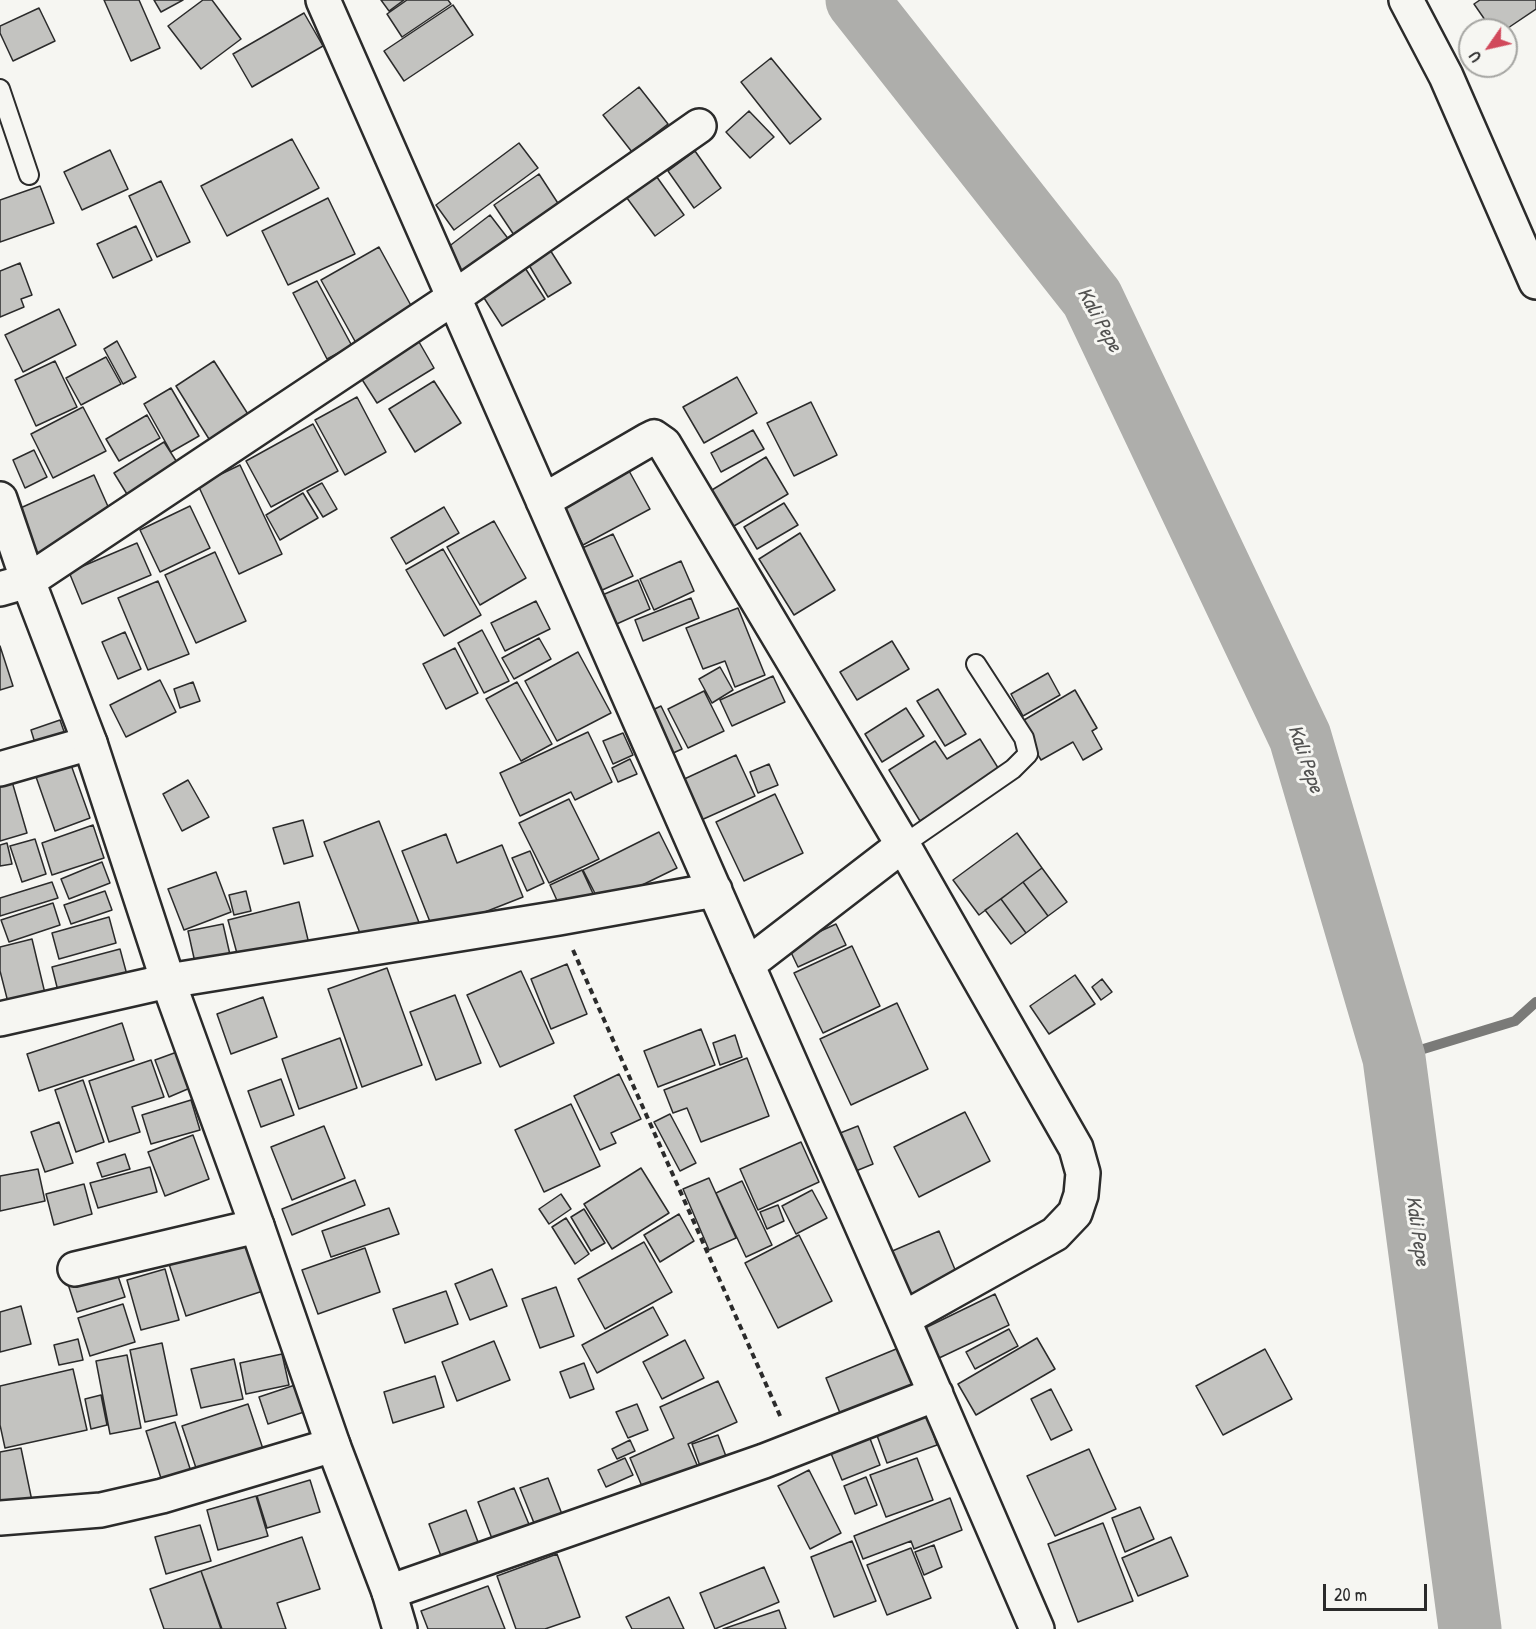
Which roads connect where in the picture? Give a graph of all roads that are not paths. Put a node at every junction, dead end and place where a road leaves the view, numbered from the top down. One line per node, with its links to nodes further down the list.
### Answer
1 (322, 0): 7 (street)
2 (1406, 0): 6 (street)
3 (0, 89): 5 (lane)
4 (699, 126): 7 (street)
5 (29, 175)
6 (1536, 282)
7 (453, 298): 9 (street); 10 (street)
8 (0, 499): 10 (street)
9 (543, 501): 14 (street); 15 (street)
10 (14, 585): 12 (street)
11 (976, 664): 14 (lane)
12 (90, 743): 13 (street); 17 (street)
13 (0, 769)
14 (903, 845): 16 (street); 21 (street)
15 (715, 890): 16 (street); 17 (street)
16 (747, 964): 21 (street)
17 (168, 981): 18 (street); 19 (street)
18 (0, 1019)
19 (257, 1226): 20 (street); 23 (street)
20 (75, 1269)
21 (903, 1318): 22 (street)
22 (936, 1394): 25 (street); 27 (street)
23 (333, 1445): 24 (street); 25 (street)
24 (0, 1518)
25 (389, 1592): 26 (street)
26 (400, 1629)
27 (1037, 1629)

